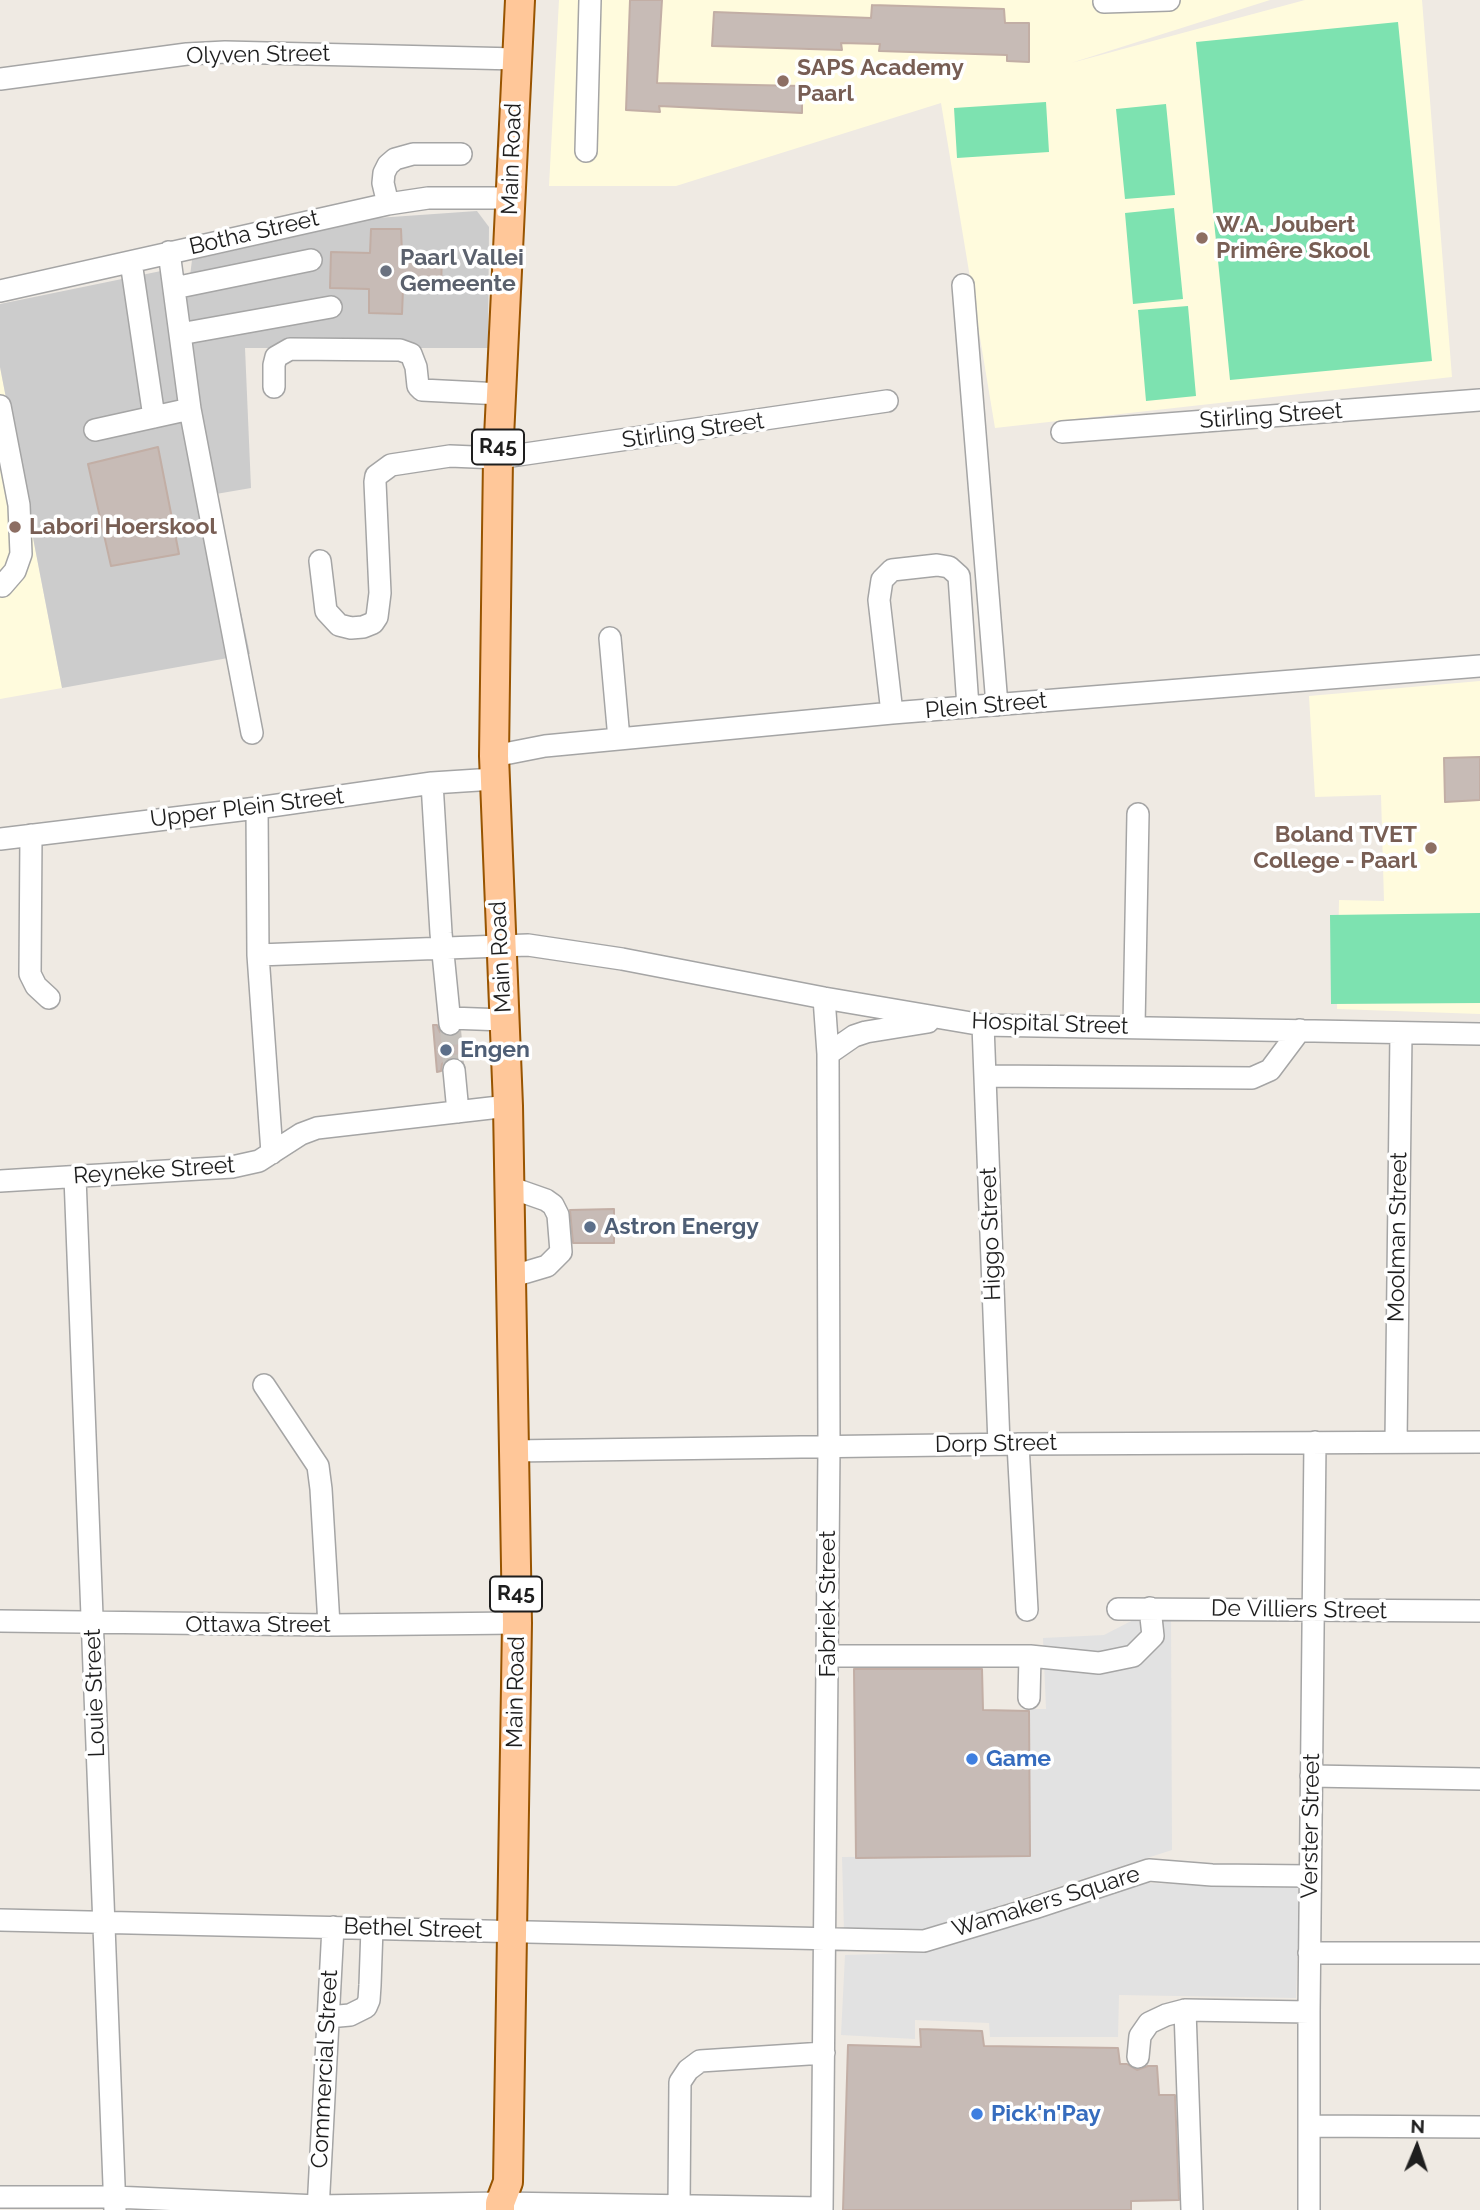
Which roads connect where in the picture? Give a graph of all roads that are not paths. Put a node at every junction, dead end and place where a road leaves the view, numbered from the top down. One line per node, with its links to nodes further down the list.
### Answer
1 (520, 0): 5 (main road, Main Road / R45)
2 (590, 0): 7 (street)
3 (1169, 0): 4 (street)
4 (1104, 2)
5 (517, 59): 6 (street, Olyven Street); 9 (main road, Main Road / R45)
6 (0, 79)
7 (586, 152)
8 (461, 154): 10 (street)
9 (510, 198): 10 (street, Botha Street); 20 (main road, Main Road / R45)
10 (388, 204): 11 (street, Botha Street)
11 (169, 252): 13 (street, Botha Street); 15 (street)
12 (311, 260): 15 (street)
13 (131, 262): 16 (street, Botha Street); 25 (street)
14 (963, 285): 33 (street)
15 (174, 288): 18 (street)
16 (0, 290)
17 (331, 307): 18 (street)
18 (180, 334): 24 (street)
19 (274, 387): 20 (street)
20 (501, 394): 28 (main road, Main Road / R45)
21 (1480, 400): 27 (street, Stirling Street)
22 (887, 401): 28 (street, Stirling Street)
23 (0, 406): 30 (street)
24 (190, 409): 25 (street); 36 (street)
25 (154, 417): 26 (street)
26 (96, 430)
27 (1062, 432)
28 (498, 458): 29 (street, Stirling Street); 38 (main road, Main Road / R45)
29 (320, 561)
30 (2, 586)
31 (610, 638): 37 (street)
32 (1480, 666): 33 (street, Plein Street)
33 (997, 705): 34 (street, Plein Street)
34 (968, 707): 35 (street, Plein Street); 35 (street)
35 (892, 713): 37 (street, Plein Street)
36 (252, 733)
37 (619, 739): 38 (street, Plein Street)
38 (494, 768): 39 (street, Upper Plein Street); 44 (main road, Main Road / R45)
39 (432, 783): 40 (street, Upper Plein Street); 45 (street)
40 (257, 808): 42 (street, Upper Plein Street); 46 (street)
41 (1138, 814): 52 (street)
42 (31, 835): 43 (street, Upper Plein Street); 47 (street)
43 (0, 839)
44 (500, 945): 45 (street, Hospital Street); 48 (street, Hospital Street); 50 (main road, Main Road / R45)
45 (442, 949): 46 (street, Hospital Street); 50 (street)
46 (258, 954): 61 (street)
47 (49, 998)
48 (824, 998): 49 (street, Hospital Street); 56 (street, Fabriek Street)
49 (947, 1019): 51 (street, Hospital Street); 56 (street)
50 (504, 1020): 59 (main road, Main Road / R45)
51 (983, 1025): 52 (street, Hospital Street); 58 (street, Higgo Street)
52 (1134, 1026): 53 (street, Hospital Street)
53 (1300, 1030): 54 (street, Hospital Street); 58 (street)
54 (1401, 1033): 55 (street, Hospital Street); 69 (street, Moolman Street)
55 (1480, 1034)
56 (828, 1054): 71 (street, Fabriek Street)
57 (454, 1070): 60 (street)
58 (985, 1076): 70 (street, Higgo Street)
59 (508, 1106): 60 (street, Reyneke Street); 64 (main road, Main Road / R45)
60 (458, 1112): 61 (street, Reyneke Street)
61 (272, 1153): 62 (street, Reyneke Street)
62 (75, 1177): 63 (street, Reyneke Street); 79 (street, Louie Street)
63 (0, 1181)
64 (509, 1187): 65 (main road, Main Road / R45); 65 (street)
65 (510, 1277): 72 (main road, Main Road / R45)
66 (264, 1385): 81 (street)
67 (1480, 1441): 69 (street, Dorp Street)
68 (1315, 1442): 69 (street, Dorp Street); 70 (street, Dorp Street); 76 (street, Verster Street)
69 (1396, 1442)
70 (1009, 1444): 71 (street, Dorp Street); 75 (street, Higgo Street)
71 (830, 1448): 72 (street, Dorp Street); 82 (street, Fabriek Street)
72 (512, 1451): 80 (main road, Main Road / R45)
73 (1150, 1608): 74 (street, De Villiers Street); 76 (street, De Villiers Street); 83 (street)
74 (1118, 1609)
75 (1027, 1610)
76 (1313, 1610): 77 (street, De Villiers Street); 85 (street, Verster Street)
77 (1480, 1611)
78 (0, 1621): 79 (street, Ottawa Street)
79 (92, 1623): 81 (street, Ottawa Street); 89 (street, Louie Street)
80 (517, 1623): 81 (street, Ottawa Street); 92 (main road, Main Road / R45)
81 (328, 1625)
82 (828, 1656): 83 (street); 93 (street, Fabriek Street)
83 (1030, 1656): 84 (street)
84 (1028, 1698)
85 (1311, 1776): 86 (street); 87 (street, Verster Street)
86 (1480, 1779)
87 (1310, 1876): 93 (street, Wamakers Square); 94 (street, Verster Street)
88 (0, 1920): 89 (street, Bethel Street)
89 (102, 1921): 90 (street, Bethel Street); 105 (street, Louie Street)
90 (333, 1927): 91 (street, Bethel Street); 98 (street, Commercial Street)
91 (372, 1928): 92 (street, Bethel Street); 98 (street)
92 (512, 1932): 93 (street, Bethel Street); 104 (main road, Main Road / R45)
93 (825, 1940): 99 (street, Fabriek Street)
94 (1309, 1952): 95 (street); 97 (street, Verster Street)
95 (1480, 1953)
96 (1185, 2010): 97 (street); 100 (street); 109 (street)
97 (1309, 2012): 101 (street, Verster Street)
98 (328, 2017): 107 (street, Commercial Street)
99 (824, 2053): 106 (street); 108 (street, Fabriek Street)
100 (1138, 2057)
101 (1309, 2126): 102 (street); 110 (street, Verster Street)
102 (1480, 2127)
103 (0, 2197): 105 (street)
104 (508, 2202): 106 (street); 107 (street)
105 (115, 2204): 107 (street)
106 (679, 2206): 108 (street)
107 (318, 2208)
108 (822, 2209)
109 (1192, 2210)
110 (1309, 2210)

